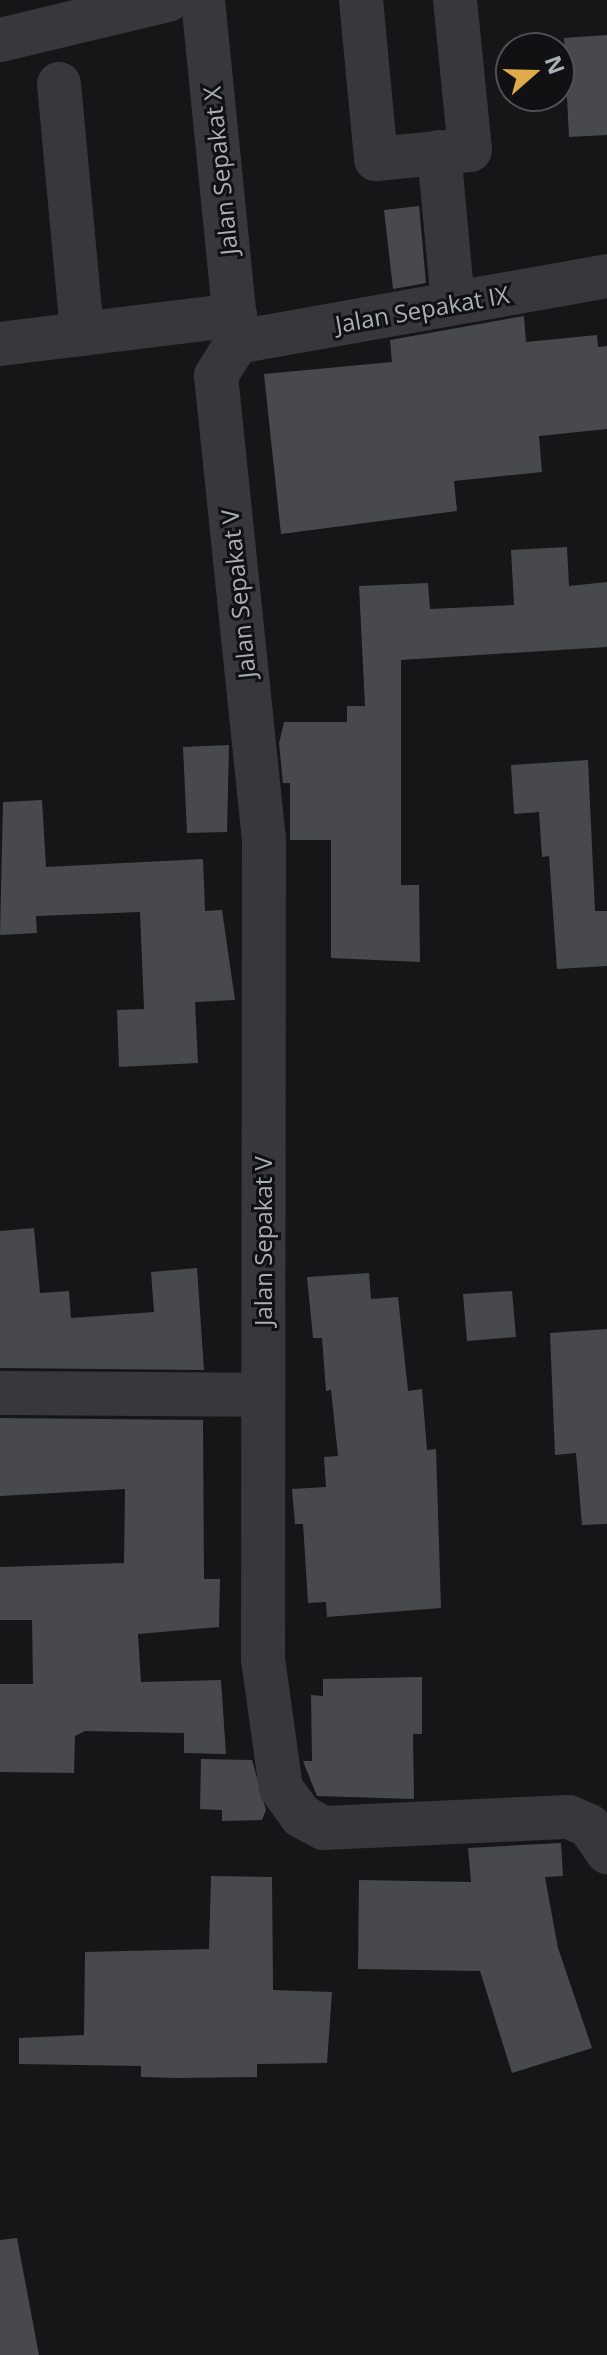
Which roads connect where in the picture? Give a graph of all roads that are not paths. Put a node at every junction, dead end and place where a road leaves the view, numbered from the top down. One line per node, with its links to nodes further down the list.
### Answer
1 (168, 0): 5 (street)
2 (203, 0): 10 (street, Jalan Sepakat X)
3 (361, 0): 7 (street)
4 (455, 0): 7 (street)
5 (1, 35)
6 (59, 84): 11 (street)
7 (439, 152): 9 (street)
8 (607, 276): 9 (street, Jalan Sepakat IX)
9 (453, 303): 10 (street, Jalan Sepakat IX)
10 (236, 328): 11 (street, Jalan Sepakat IX); 14 (street, Jalan Sepakat V)
11 (82, 334): 12 (street, Jalan Sepakat IX)
12 (0, 344)
13 (0, 1393): 14 (street)
14 (261, 1395): 15 (street, Jalan Sepakat V)
15 (607, 1852)

